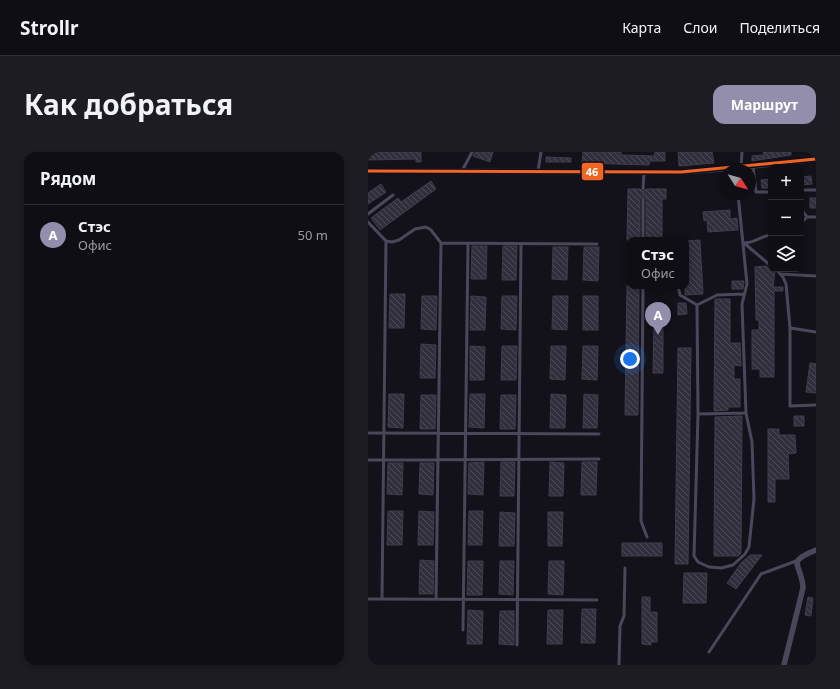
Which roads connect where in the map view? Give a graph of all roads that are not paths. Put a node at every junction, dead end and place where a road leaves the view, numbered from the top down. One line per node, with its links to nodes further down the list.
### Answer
1 (472, 152): 9 (lane)
2 (541, 152): 10 (lane)
3 (742, 152): 5 (lane)
4 (816, 159): 6 (street)
5 (738, 164)
6 (756, 167)
7 (720, 170): 11 (street)
8 (368, 171): 9 (street)
9 (462, 171): 10 (street)
10 (538, 171): 11 (street)
11 (644, 172): 12 (lane)
12 (643, 189)
13 (804, 190): 14 (lane)
14 (816, 190)
15 (756, 192): 16 (lane)
16 (768, 192)
17 (393, 195): 21 (lane)
18 (643, 199): 27 (lane)
19 (739, 200): 33 (lane)
20 (804, 212): 22 (lane)
21 (368, 214)
22 (807, 216): 23 (lane); 24 (lane)
23 (816, 217)
24 (804, 220)
25 (368, 222): 28 (lane)
26 (768, 235): 33 (lane)
27 (643, 237)
28 (386, 241): 29 (lane); 47 (lane)
29 (441, 243): 30 (lane); 48 (lane)
30 (468, 244): 31 (lane); 49 (lane)
31 (521, 244): 32 (lane); 50 (lane)
32 (597, 244)
33 (744, 244): 34 (lane); 39 (lane)
34 (768, 264)
35 (780, 274): 36 (lane); 41 (lane)
36 (816, 276)
37 (643, 289): 58 (lane)
38 (679, 289): 40 (lane)
39 (744, 294): 40 (lane); 45 (lane)
40 (697, 305): 44 (lane)
41 (790, 328): 42 (lane); 43 (lane)
42 (816, 332)
43 (816, 405)
44 (698, 414): 45 (lane); 45 (lane)
45 (746, 414)
46 (368, 433): 47 (lane)
47 (384, 433): 48 (lane); 55 (lane)
48 (439, 433): 49 (lane); 56 (lane)
49 (466, 434): 50 (lane); 57 (lane)
50 (519, 434): 51 (lane); 52 (lane)
51 (599, 434)
52 (519, 459): 53 (lane); 57 (lane); 66 (lane)
53 (599, 459)
54 (368, 460): 55 (lane)
55 (384, 460): 56 (lane); 63 (lane)
56 (438, 460): 57 (lane); 64 (lane)
57 (465, 460): 65 (lane)
58 (647, 537)
59 (816, 550): 60 (street)
60 (796, 561): 70 (lane); 72 (street)
61 (625, 568): 71 (lane)
62 (368, 599): 63 (lane)
63 (382, 599): 64 (lane)
64 (436, 599): 65 (lane)
65 (464, 599): 66 (lane); 68 (lane)
66 (517, 600): 67 (lane); 69 (lane)
67 (598, 600)
68 (463, 630)
69 (516, 645)
70 (709, 652)
71 (619, 665)
72 (784, 665)

